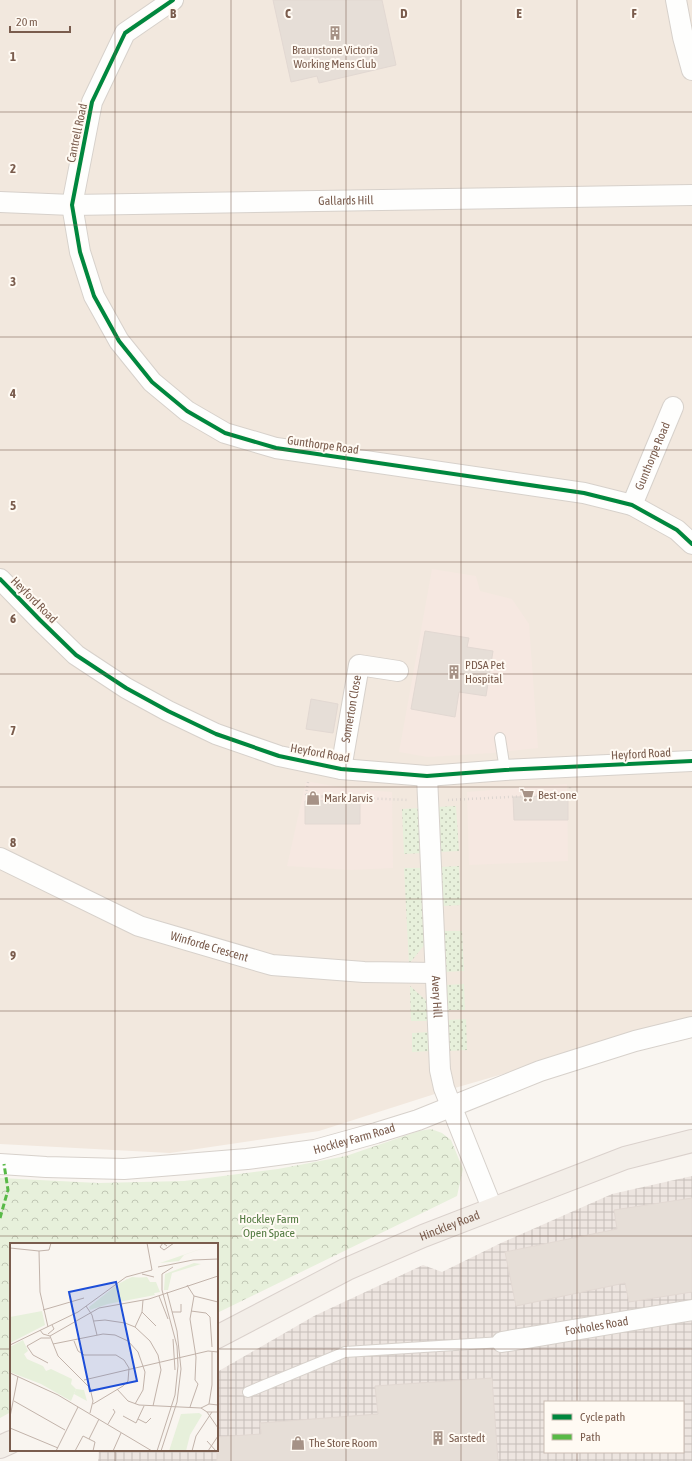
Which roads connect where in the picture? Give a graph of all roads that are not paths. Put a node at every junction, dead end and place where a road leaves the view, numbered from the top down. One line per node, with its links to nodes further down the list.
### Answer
1 (173, 0): 6 (street, Cantrell Road)
2 (676, 0): 3 (street)
3 (692, 70)
4 (692, 195): 6 (street, Gallards Hill)
5 (0, 202): 6 (street, Gallards Hill)
6 (72, 205): 8 (street, Gunthorpe Road)
7 (673, 407): 8 (street, Gunthorpe Road)
8 (632, 505): 9 (street, Gunthorpe Road)
9 (692, 544)
10 (0, 579): 14 (street, Heyford Road)
11 (398, 671): 14 (street, Somerton Close)
12 (500, 738): 15 (lane)
13 (692, 761): 15 (street, Heyford Road)
14 (341, 769): 16 (street, Heyford Road)
15 (505, 770): 16 (street, Heyford Road)
16 (427, 776): 18 (street, Avery Hill)
17 (0, 858): 18 (street, Winforde Crescent)
18 (435, 973): 20 (street, Avery Hill)
19 (692, 1027): 20 (street, Hockley Farm Road)
20 (452, 1107): 22 (street, Hockley Farm Road); 23 (street, Avery Hill)
21 (692, 1141): 23 (main road, Hinckley Road)
22 (0, 1164)
23 (492, 1208): 25 (main road, Hinckley Road)
24 (692, 1310): 26 (street, Foxholes Road)
25 (218, 1336)
26 (502, 1342): 27 (lane)
27 (248, 1392)
28 (10, 1442): 29 (main road)
29 (0, 1447)

